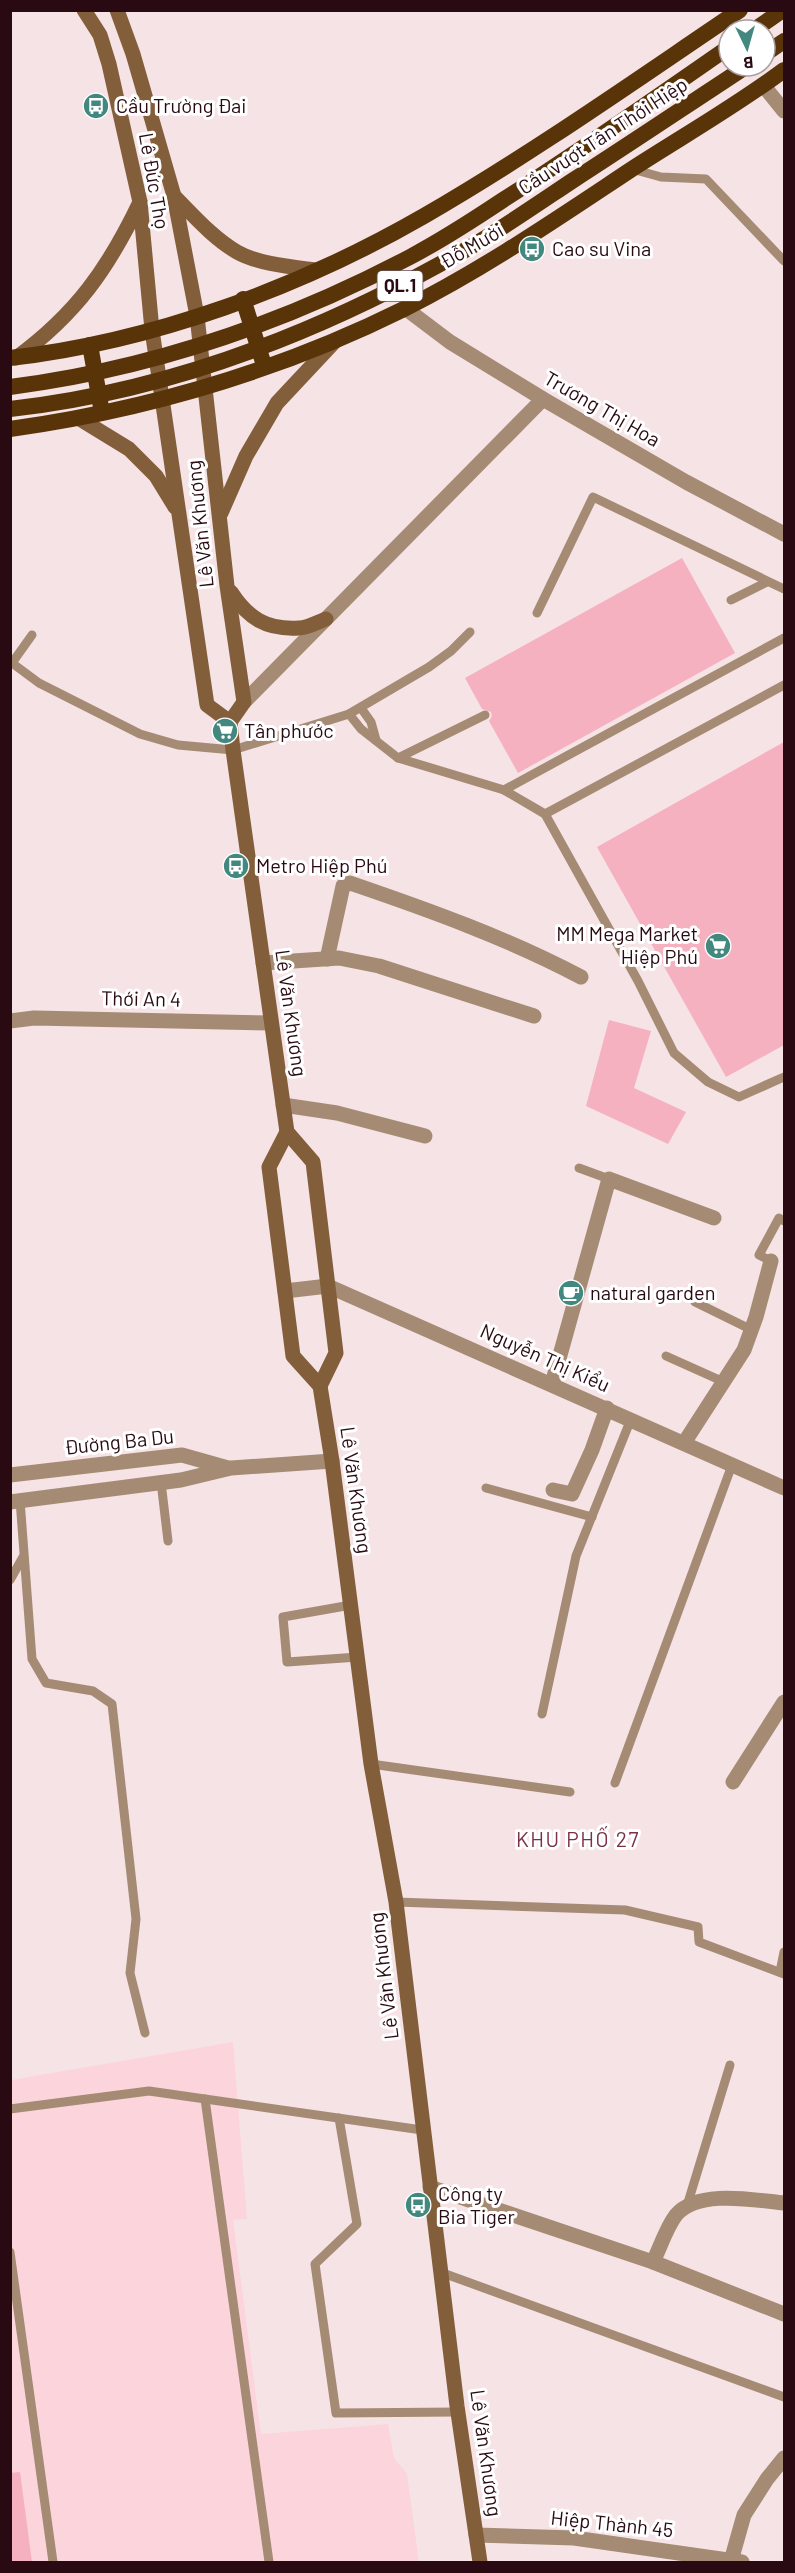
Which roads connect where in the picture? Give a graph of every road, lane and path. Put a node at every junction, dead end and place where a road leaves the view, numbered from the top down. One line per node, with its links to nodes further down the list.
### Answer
1 (84, 10): 11 (main road, Lê Đức Thọ)
2 (117, 10): 10 (main road, Lê Đức Thọ)
3 (740, 10): 13 (highway, QL.1)
4 (717, 55): 23 (highway, Cầu vượt Tân Thới Hiệp / QL.1, bridge)
5 (784, 70): 7 (highway, Đỗ Mười / QL.1)
6 (729, 78): 26 (highway, Cầu vượt Tân Thới Hiệp / QL.1, bridge)
7 (763, 85): 8 (street); 9 (highway, Đỗ Mười / QL.1)
8 (784, 111)
9 (632, 169): 12 (lane); 15 (highway, Đỗ Mười / QL.1)
10 (174, 196): 13 (main road); 16 (main road, Lê Đức Thọ)
11 (140, 202): 17 (main road, Lê Đức Thọ); 20 (main road)
12 (784, 261)
13 (315, 270): 14 (highway, QL.1)
14 (243, 299): 16 (highway, QL.1); 21 (highway)
15 (405, 308): 18 (highway, Đỗ Mười / QL.1); 25 (street, Trương Thị Hoa)
16 (197, 316): 17 (highway, QL.1); 22 (main road, Lê Văn Khương)
17 (152, 330): 19 (highway, QL.1); 24 (main road, Lê Văn Khương)
18 (337, 340): 21 (highway, Đỗ Mười / QL.1); 31 (main road)
19 (90, 345): 20 (highway, QL.1); 27 (highway)
20 (13, 358)
21 (264, 366): 22 (highway, Đỗ Mười / QL.1)
22 (206, 386): 24 (highway, Đỗ Mười / QL.1); 31 (main road, Lê Văn Khương)
23 (10, 387)
24 (161, 399): 27 (highway, Đỗ Mười / QL.1); 30 (main road, Lê Văn Khương)
25 (543, 399): 32 (street, Trương Thị Hoa); 38 (street)
26 (10, 409)
27 (103, 414): 28 (highway, Đỗ Mười / QL.1)
28 (80, 419): 29 (highway, Đỗ Mười / QL.1); 30 (main road)
29 (10, 429)
30 (179, 513): 47 (main road, Lê Văn Khương)
31 (219, 516): 34 (main road, Lê Văn Khương)
32 (784, 534)
33 (767, 582): 35 (lane); 36 (lane); 37 (lane)
34 (227, 586): 38 (main road); 43 (main road, Lê Văn Khương)
35 (784, 589)
36 (731, 600)
37 (537, 613)
38 (326, 619): 43 (street)
39 (470, 632): 44 (lane)
40 (32, 635): 49 (lane)
41 (784, 638): 51 (lane)
42 (784, 685): 52 (lane)
43 (244, 702): 47 (main road)
44 (361, 708): 45 (lane); 48 (lane)
45 (349, 714): 48 (lane); 49 (lane)
46 (485, 715): 50 (lane)
47 (230, 722): 49 (main road, Lê Văn Khương)
48 (376, 740): 50 (lane)
49 (233, 750): 54 (main road, Lê Văn Khương)
50 (398, 758): 51 (lane)
51 (504, 790): 52 (lane)
52 (544, 814): 59 (lane)
53 (327, 959): 54 (street); 55 (street); 56 (street)
54 (263, 963): 58 (main road, Lê Văn Khương)
55 (581, 977)
56 (534, 1016)
57 (10, 1021): 58 (street, Thới An 4)
58 (272, 1023): 60 (main road, Lê Văn Khương)
59 (784, 1077)
60 (283, 1106): 61 (main road, Lê Văn Khương); 62 (street)
61 (287, 1132): 68 (main road); 69 (main road)
62 (425, 1136)
63 (579, 1168): 64 (lane)
64 (609, 1179): 65 (street); 74 (street)
65 (714, 1218)
66 (784, 1221): 67 (lane)
67 (771, 1261): 71 (street)
68 (328, 1286): 69 (street); 74 (street, Nguyễn Thị Kiểu); 75 (main road)
69 (285, 1291): 75 (main road)
70 (695, 1302): 71 (lane)
71 (752, 1330): 73 (street)
72 (666, 1356): 73 (lane)
73 (724, 1382): 78 (street)
74 (552, 1384): 76 (street, Nguyễn Thị Kiểu)
75 (320, 1386): 79 (main road, Lê Văn Khương)
76 (607, 1408): 77 (street, Nguyễn Thị Kiểu); 86 (street)
77 (631, 1419): 78 (street, Nguyễn Thị Kiểu); 88 (lane)
78 (684, 1443): 80 (street, Nguyễn Thị Kiểu)
79 (332, 1461): 81 (street, Đường Ba Du); 92 (main road, Lê Văn Khương)
80 (732, 1465): 85 (street, Nguyễn Thị Kiểu); 98 (lane)
81 (231, 1468): 82 (street, Đường Ba Du); 83 (street, Đường Ba Du)
82 (10, 1475)
83 (161, 1482): 87 (street, Đường Ba Du); 89 (lane)
84 (486, 1488): 88 (lane)
85 (784, 1488)
86 (553, 1490)
87 (15, 1501): 90 (lane)
88 (592, 1517): 95 (lane)
89 (168, 1541)
90 (22, 1557): 91 (lane); 103 (lane)
91 (10, 1580)
92 (351, 1605): 93 (main road, Lê Văn Khương); 93 (lane)
93 (358, 1657): 96 (main road, Lê Văn Khương)
94 (784, 1702): 97 (street)
95 (542, 1714)
96 (371, 1764): 99 (lane); 100 (main road, Lê Văn Khương)
97 (733, 1782)
98 (615, 1783)
99 (570, 1792)
100 (396, 1902): 102 (lane); 108 (main road, Lê Văn Khương)
101 (784, 1952): 102 (lane)
102 (782, 1973)
103 (145, 2033)
104 (730, 2065): 111 (lane)
105 (205, 2099): 106 (lane); 107 (lane); 121 (lane)
106 (10, 2109)
107 (339, 2118): 108 (lane); 117 (lane)
108 (422, 2130): 109 (main road, Lê Văn Khương)
109 (430, 2187): 113 (street); 114 (main road, Lê Văn Khương)
110 (784, 2203): 111 (street)
111 (686, 2209): 113 (street)
112 (10, 2252): 120 (lane)
113 (653, 2262): 115 (street)
114 (440, 2272): 116 (lane); 117 (main road, Lê Văn Khương)
115 (784, 2314)
116 (784, 2397)
117 (458, 2412): 119 (main road, Lê Văn Khương)
118 (784, 2458): 123 (street)
119 (476, 2535): 122 (main road, Lê Văn Khương); 123 (street, Hiệp Thành 45)
120 (53, 2562)
121 (269, 2562)
122 (480, 2562)
123 (736, 2562)

